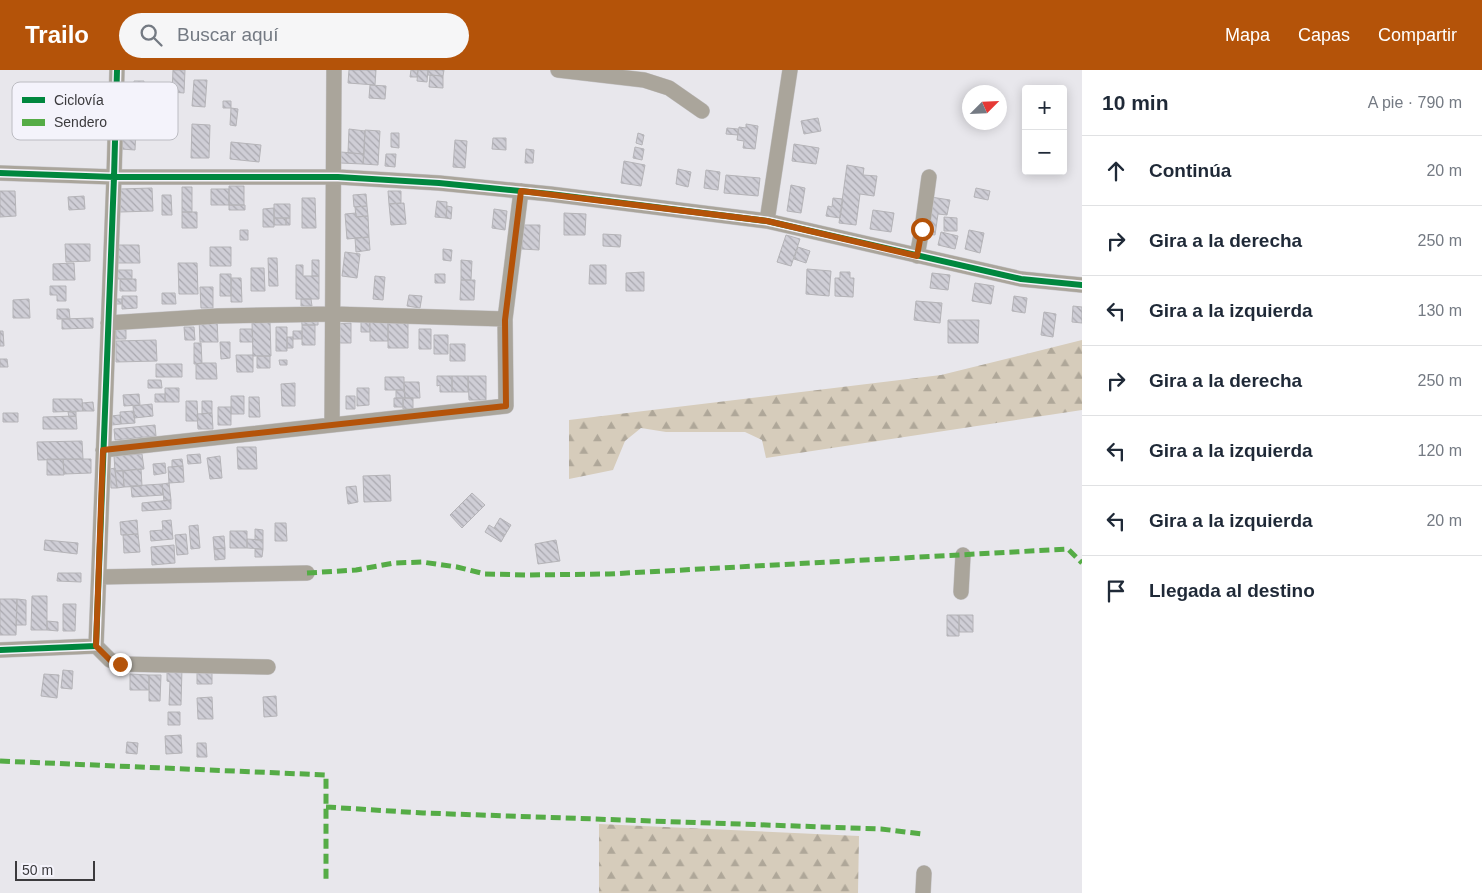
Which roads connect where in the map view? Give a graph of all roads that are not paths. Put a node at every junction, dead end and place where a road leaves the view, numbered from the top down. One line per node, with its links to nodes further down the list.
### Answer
1 (334, 70): 8 (street)
2 (558, 70): 4 (street)
3 (790, 70): 11 (street)
4 (702, 111)
5 (115, 140): 7 (street)
6 (0, 173): 7 (street)
7 (114, 176): 8 (street); 16 (street)
8 (332, 177): 10 (street); 14 (street)
9 (929, 177): 12 (street)
10 (521, 191): 11 (street); 15 (street)
11 (767, 221): 12 (street)
12 (917, 256): 13 (street)
13 (1082, 285)
14 (333, 314): 15 (street); 16 (street); 17 (street)
15 (505, 320): 17 (street)
16 (108, 323): 18 (street)
17 (332, 425): 18 (street)
18 (103, 450): 21 (street)
19 (963, 555): 22 (street)
20 (308, 573): 21 (street)
21 (98, 577): 23 (street)
22 (961, 592)
23 (96, 646): 24 (street); 25 (street)
24 (0, 650)
25 (268, 667)
26 (924, 873): 27 (street)
27 (923, 893)

